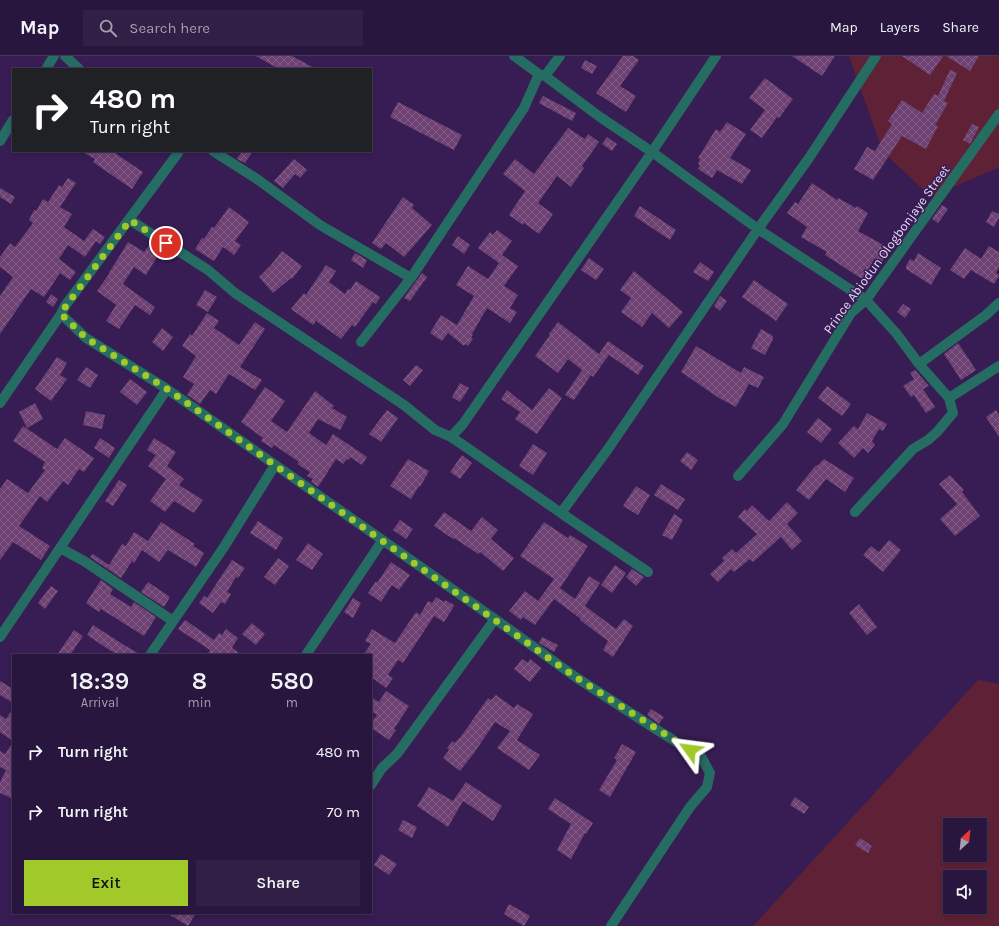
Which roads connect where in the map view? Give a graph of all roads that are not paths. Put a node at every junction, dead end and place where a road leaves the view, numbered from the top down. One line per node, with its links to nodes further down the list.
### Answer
1 (54, 56): 7 (street)
2 (65, 56): 8 (street)
3 (514, 56): 9 (street)
4 (560, 56): 9 (street)
5 (716, 56): 15 (street)
6 (876, 56): 17 (street)
7 (47, 68)
8 (78, 68)
9 (542, 75): 15 (street); 18 (street)
10 (999, 114): 19 (street, Prince Abiodun Ologbonjaye Street)
11 (12, 122): 12 (street)
12 (0, 140)
13 (178, 152): 16 (street)
14 (215, 152): 18 (street)
15 (652, 152): 17 (street); 28 (street)
16 (130, 220): 21 (street); 28 (street)
17 (758, 229): 19 (street); 32 (street)
18 (411, 278): 22 (street)
19 (866, 300): 23 (street); 30 (street, Prince Abiodun Ologbonjaye Street)
20 (999, 303): 23 (street)
21 (61, 314): 25 (street); 27 (street)
22 (361, 342)
23 (919, 364): 26 (street)
24 (999, 366): 26 (street)
25 (167, 389): 29 (street); 34 (street)
26 (949, 398): 31 (street)
27 (0, 402)
28 (450, 438): 32 (street)
29 (275, 465): 33 (street); 37 (street)
30 (738, 476)
31 (855, 512)
32 (561, 513): 35 (street)
33 (382, 541): 36 (street); 40 (street)
34 (60, 548): 37 (street); 38 (street)
35 (648, 572)
36 (495, 619): 41 (street); 42 (street)
37 (173, 621): 39 (street)
38 (0, 637)
39 (151, 654)
40 (307, 654)
41 (372, 783)
42 (611, 926)

